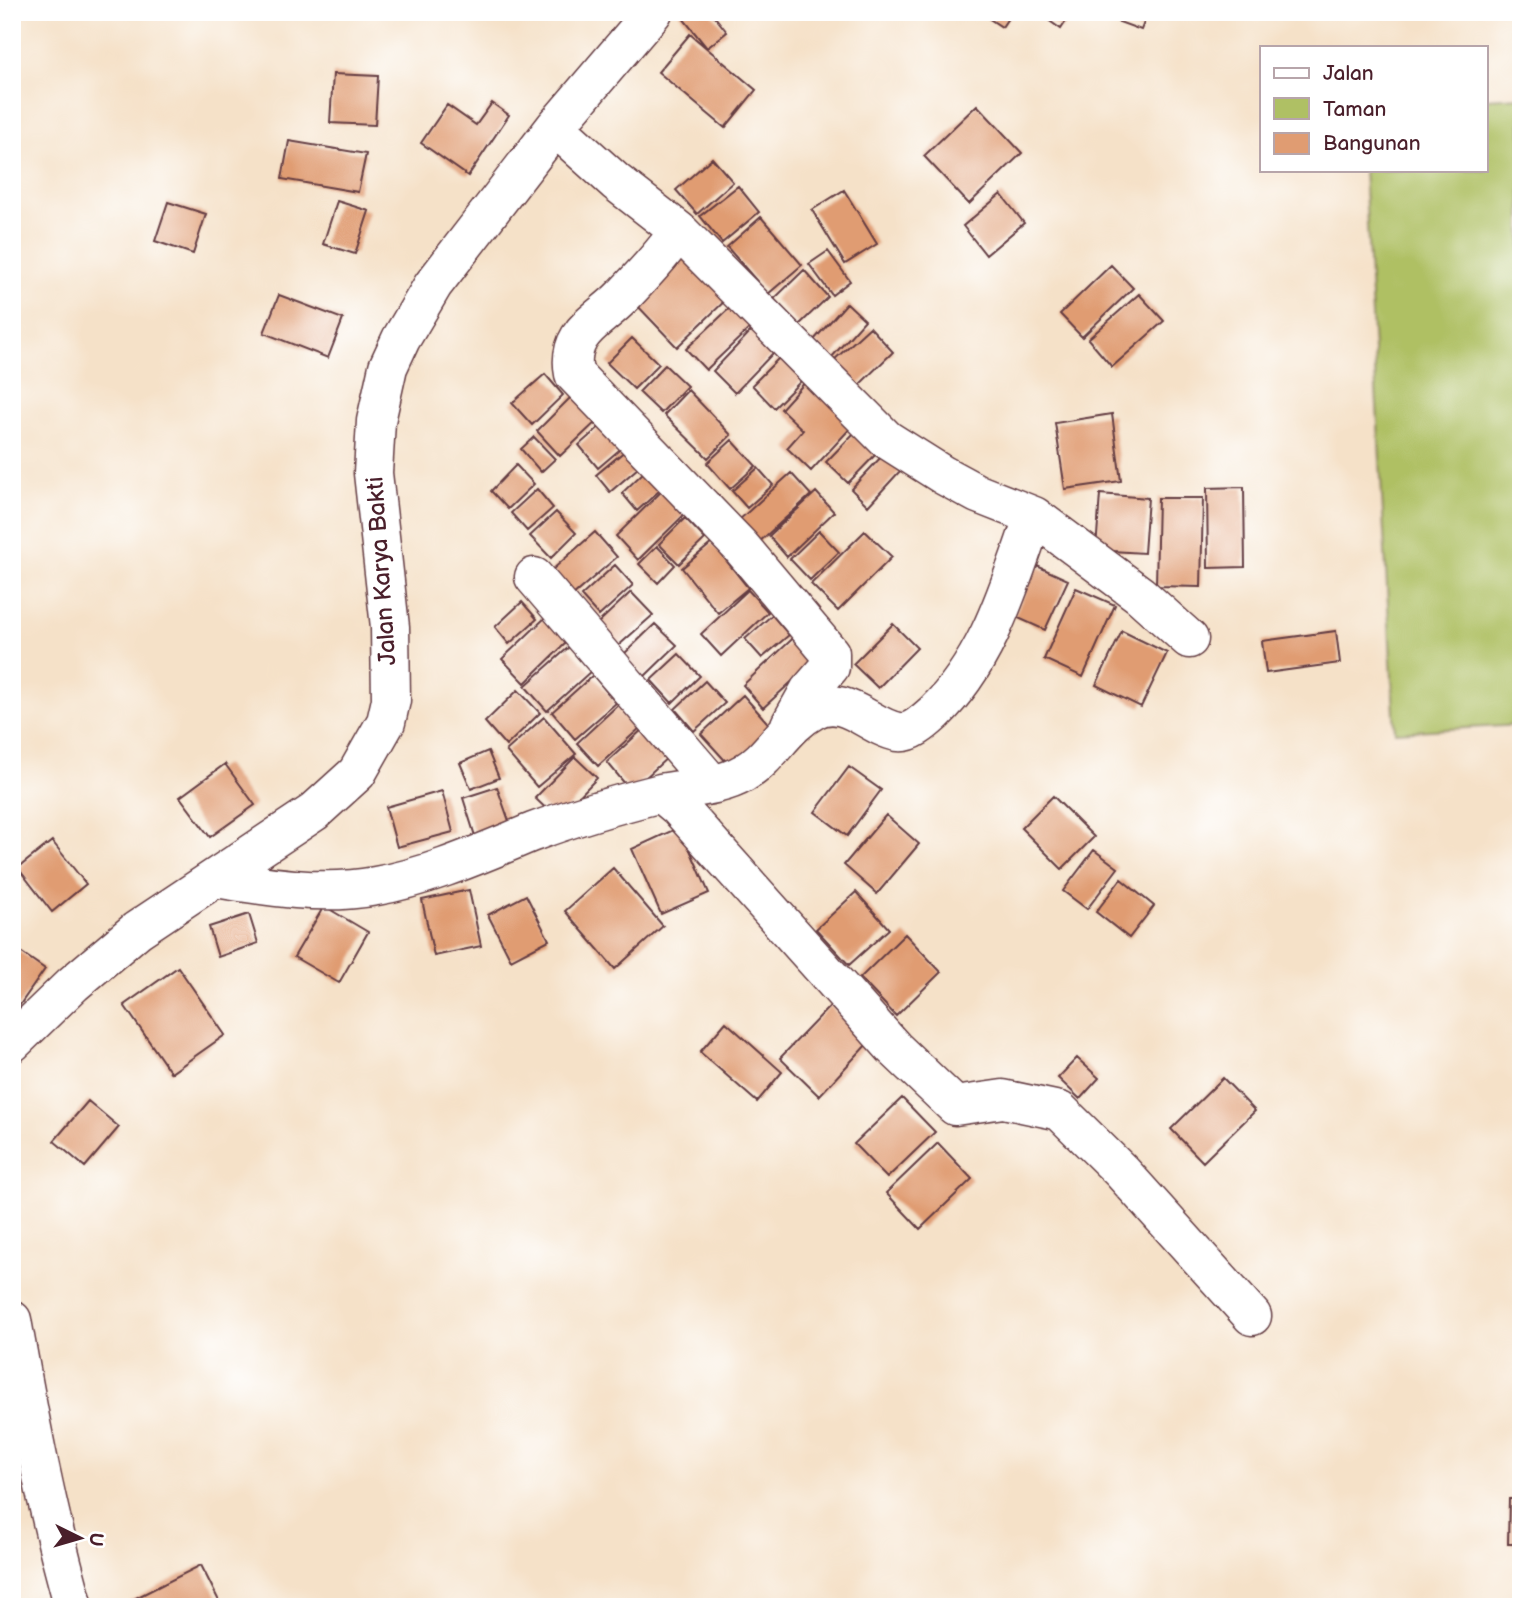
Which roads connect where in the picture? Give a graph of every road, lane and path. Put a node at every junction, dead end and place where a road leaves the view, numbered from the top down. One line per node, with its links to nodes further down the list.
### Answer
1 (653, 12): 2 (street, Jalan Karya Bakti)
2 (555, 127): 3 (street); 10 (street, Jalan Karya Bakti)
3 (679, 231): 4 (street); 7 (street)
4 (1034, 516): 6 (street); 7 (street)
5 (534, 577): 8 (street)
6 (1189, 639)
7 (790, 725): 8 (street)
8 (712, 784): 9 (street)
9 (661, 793): 10 (street); 12 (street)
10 (216, 878): 11 (street, Jalan Karya Bakti)
11 (12, 1043)
12 (1252, 1316)
13 (12, 1320): 14 (street)
14 (74, 1607)

